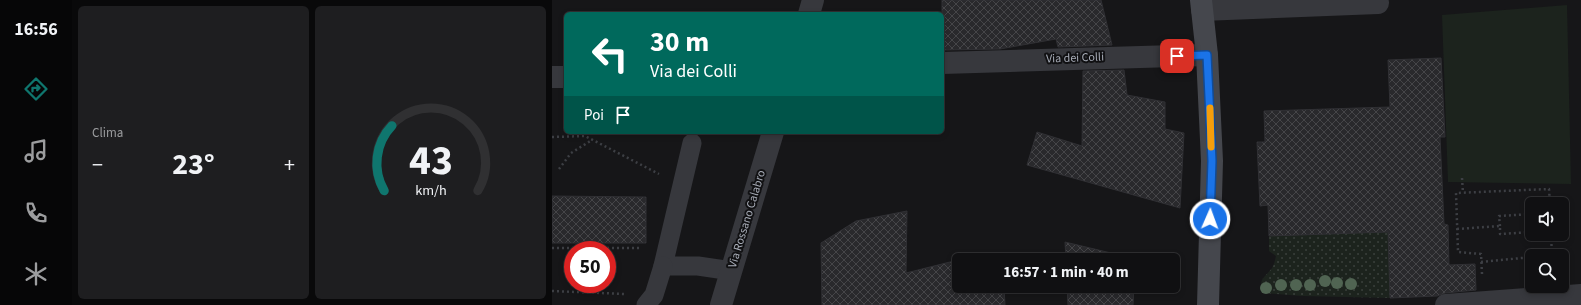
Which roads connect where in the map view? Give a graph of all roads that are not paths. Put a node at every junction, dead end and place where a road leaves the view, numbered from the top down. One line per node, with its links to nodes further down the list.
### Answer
1 (813, 0): 4 (street)
2 (1378, 3): 3 (street)
3 (1202, 5): 5 (main road)
4 (810, 12)
5 (1207, 55): 6 (street, Via dei Colli); 16 (main road)
6 (944, 63)
7 (552, 77): 8 (street)
8 (564, 77)
9 (773, 134): 12 (street, Via Rossano Calabro)
10 (692, 143): 11 (lane)
11 (663, 266): 12 (lane); 14 (lane)
12 (732, 271): 15 (street, Via Rossano Calabro)
13 (1581, 295): 17 (street)
14 (650, 300)
15 (721, 305)
16 (1208, 305)
17 (1446, 305)

